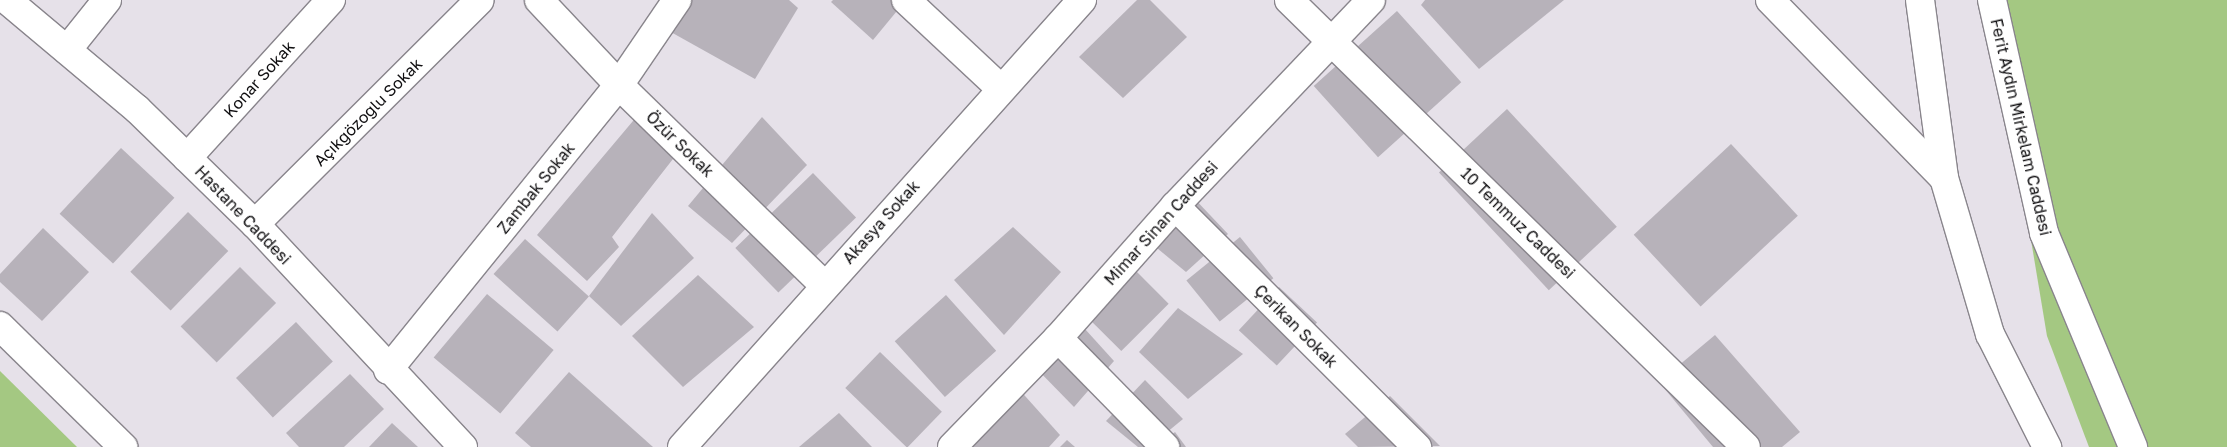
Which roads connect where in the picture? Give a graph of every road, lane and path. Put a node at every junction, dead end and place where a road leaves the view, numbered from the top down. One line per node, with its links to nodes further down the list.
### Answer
1 (7, 0): 15 (street, Hastane Caddesi)
2 (107, 0): 15 (street)
3 (331, 0): 18 (street, Konar Sokak)
4 (480, 0): 21 (street, Açıkgözoğlu Sokak)
5 (539, 0): 16 (street, Özür Sokak)
6 (677, 0): 16 (street, Zambak Sokak)
7 (906, 0): 17 (street)
8 (1082, 0): 17 (street, Akasya Sokak)
9 (1289, 0): 14 (street, 10 Temmuz Caddesi)
10 (1370, 0): 14 (street, Mimar Sinan Caddesi)
11 (1770, 0): 19 (street)
12 (1920, 0): 19 (street)
13 (1992, 0): 34 (street, Ferit Aydın Mirkelam Caddesi)
14 (1331, 39): 20 (street, Mimar Sinan Caddesi); 32 (street, 10 Temmuz Caddesi)
15 (67, 50): 18 (street, Hastane Caddesi)
16 (619, 85): 22 (street, Özür Sokak); 25 (street, Zambak Sokak)
17 (1001, 89): 22 (street, Akasya Sokak)
18 (187, 158): 21 (street, Hastane Caddesi)
19 (1944, 178): 33 (street)
20 (1175, 206): 24 (street, Mimar Sinan Caddesi); 31 (street, Çerikan Sokak)
21 (255, 224): 25 (street, Hastane Caddesi)
22 (824, 285): 28 (street, Akasya Sokak)
23 (0, 326): 26 (street)
24 (1058, 338): 29 (street, Mimar Sinan Caddesi); 30 (street)
25 (388, 370): 27 (street, Hastane Caddesi)
26 (123, 447)
27 (463, 447)
28 (682, 447)
29 (952, 447)
30 (1165, 447)
31 (1417, 447)
32 (1746, 447)
33 (2047, 447)
34 (2133, 447)

